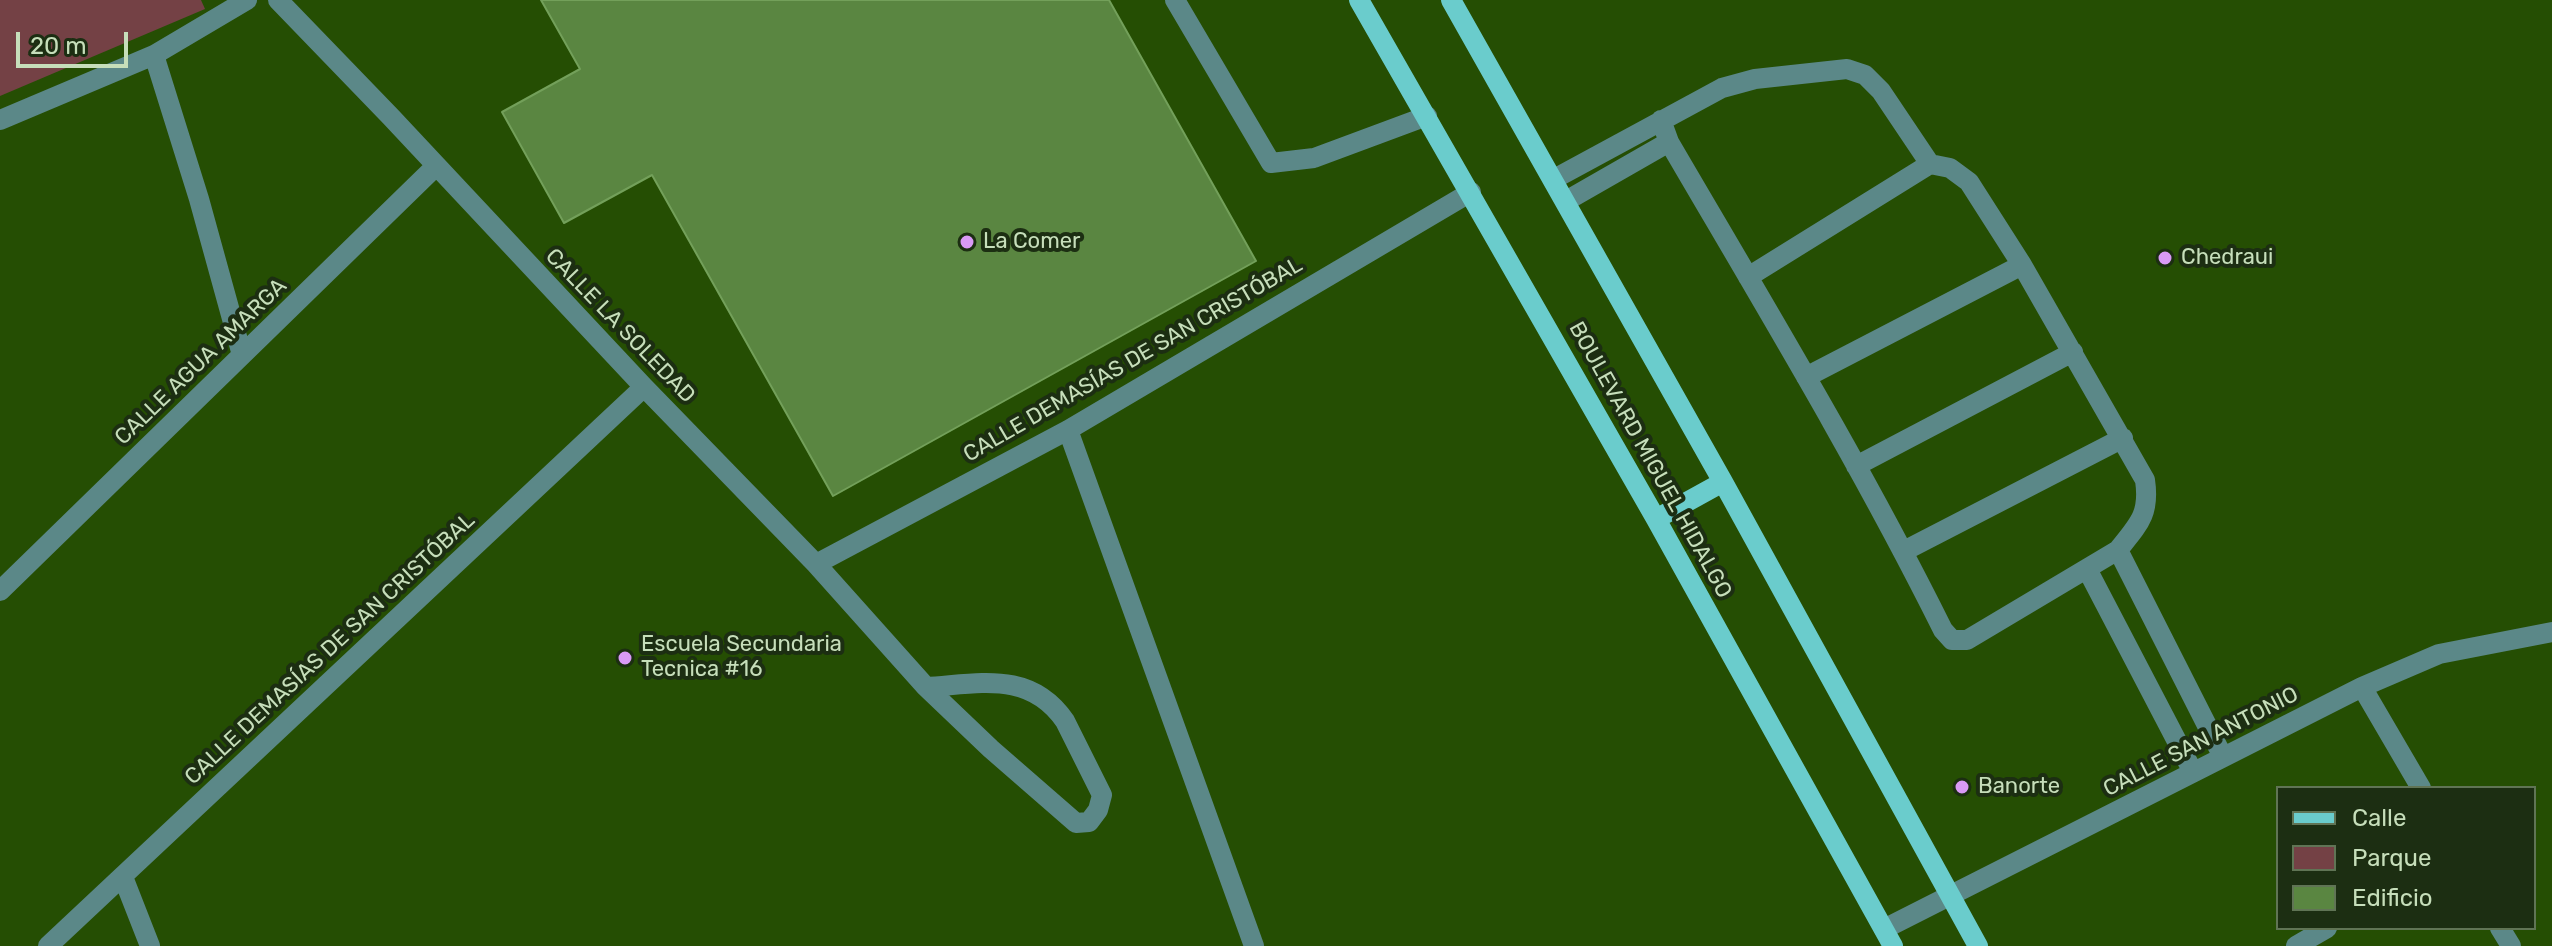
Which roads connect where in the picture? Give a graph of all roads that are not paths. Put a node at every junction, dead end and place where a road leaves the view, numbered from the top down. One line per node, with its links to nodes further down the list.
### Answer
1 (247, 0): 6 (street)
2 (278, 0): 12 (street, CALLE LA SOLEDAD)
3 (1175, 0): 7 (street)
4 (1359, 0): 7 (main road, BOULEVARD MIGUEL HIDALGO)
5 (1451, 0): 13 (main road)
6 (154, 55): 8 (street); 19 (street)
7 (1427, 116): 14 (main road, BOULEVARD MIGUEL HIDALGO)
8 (0, 120)
9 (1661, 120): 10 (street); 11 (street); 13 (street)
10 (1669, 142): 15 (street); 17 (street)
11 (1930, 164): 16 (street); 17 (street)
12 (436, 166): 19 (street, CALLE AGUA AMARGA); 21 (street, CALLE LA SOLEDAD)
13 (1554, 179): 15 (main road)
14 (1471, 192): 22 (street, CALLE DEMASÍAS DE SAN CRISTÓBAL); 26 (main road, BOULEVARD MIGUEL HIDALGO)
15 (1566, 201): 25 (main road)
16 (2022, 265): 18 (street); 20 (street)
17 (1748, 277): 20 (street)
18 (2073, 352): 23 (street); 24 (street)
19 (242, 355): 31 (street, CALLE AGUA AMARGA)
20 (1806, 377): 24 (street)
21 (644, 387): 29 (street, CALLE LA SOLEDAD); 38 (street, CALLE DEMASÍAS DE SAN CRISTÓBAL)
22 (1068, 430): 29 (street, CALLE DEMASÍAS DE SAN CRISTÓBAL); 44 (street)
23 (2123, 438): 27 (street); 28 (street)
24 (1856, 466): 28 (street)
25 (1723, 482): 26 (main road); 39 (main road)
26 (1656, 519): 41 (main road, BOULEVARD MIGUEL HIDALGO)
27 (2118, 550): 30 (street); 35 (street)
28 (1904, 551): 30 (street)
29 (816, 564): 33 (street, CALLE LA SOLEDAD)
30 (2087, 569): 36 (street)
31 (1, 585)
32 (2552, 632): 34 (street, CALLE SAN ANTONIO)
33 (926, 687): 33 (street, CALLE LA SOLEDAD)
34 (2362, 687): 35 (street, CALLE SAN ANTONIO); 37 (street)
35 (2223, 757): 36 (street, CALLE SAN ANTONIO)
36 (2193, 772): 39 (street, CALLE SAN ANTONIO)
37 (2420, 786)
38 (123, 877): 42 (street, CALLE DEMASÍAS DE SAN CRISTÓBAL); 43 (street)
39 (1949, 896): 41 (street, CALLE SAN ANTONIO); 45 (main road)
40 (2324, 930): 46 (street)
41 (1889, 937)
42 (48, 946)
43 (150, 946)
44 (1254, 946)
45 (1978, 946)
46 (2296, 946)

